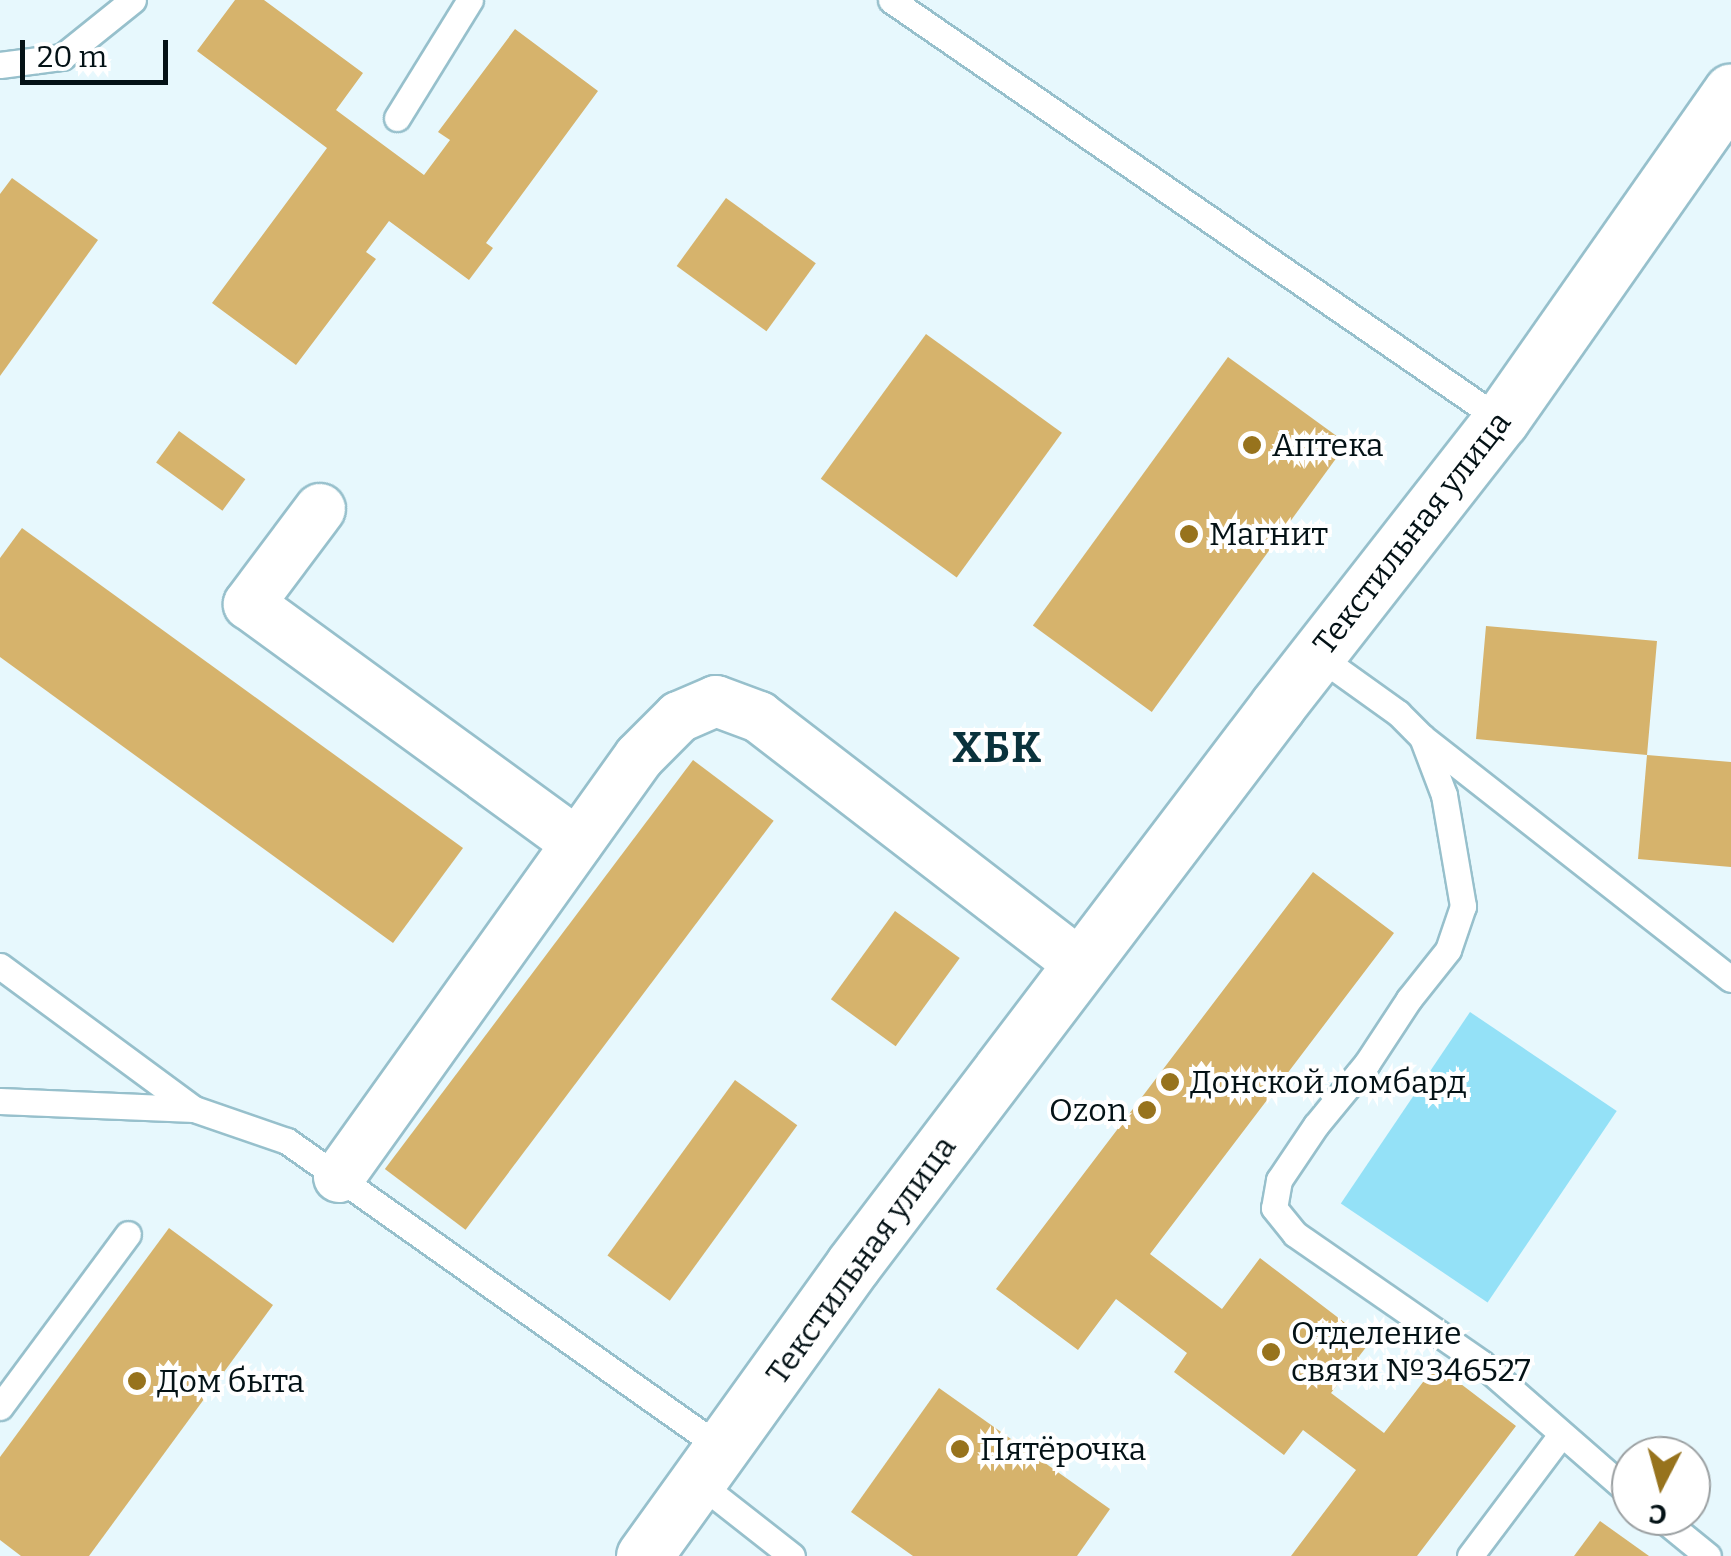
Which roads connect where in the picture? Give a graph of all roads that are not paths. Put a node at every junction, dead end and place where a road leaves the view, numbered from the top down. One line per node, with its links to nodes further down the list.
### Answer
1 (133, 0): 4 (lane)
2 (470, 0): 6 (lane)
3 (892, 0): 7 (lane)
4 (0, 65)
5 (1731, 90): 7 (main road, Текстильная улица)
6 (397, 118)
7 (1502, 420): 9 (main road, Текстильная улица)
8 (320, 509): 11 (street)
9 (1317, 656): 10 (lane); 12 (main road, Текстильная улица)
10 (1422, 737): 14 (lane); 20 (lane)
11 (578, 844): 12 (street); 17 (street)
12 (1081, 965): 21 (main road, Текстильная улица)
13 (0, 966): 16 (lane)
14 (1731, 979)
15 (0, 1101): 16 (lane)
16 (194, 1109): 17 (lane)
17 (339, 1178): 21 (lane)
18 (128, 1234): 19 (lane)
19 (0, 1407)
20 (1560, 1436): 22 (lane); 26 (lane)
21 (712, 1466): 24 (main road, Текстильная улица); 25 (lane)
22 (1611, 1478)
23 (1684, 1536): 27 (lane)
24 (644, 1556)
25 (792, 1556)
26 (1470, 1556)
27 (1708, 1556)

